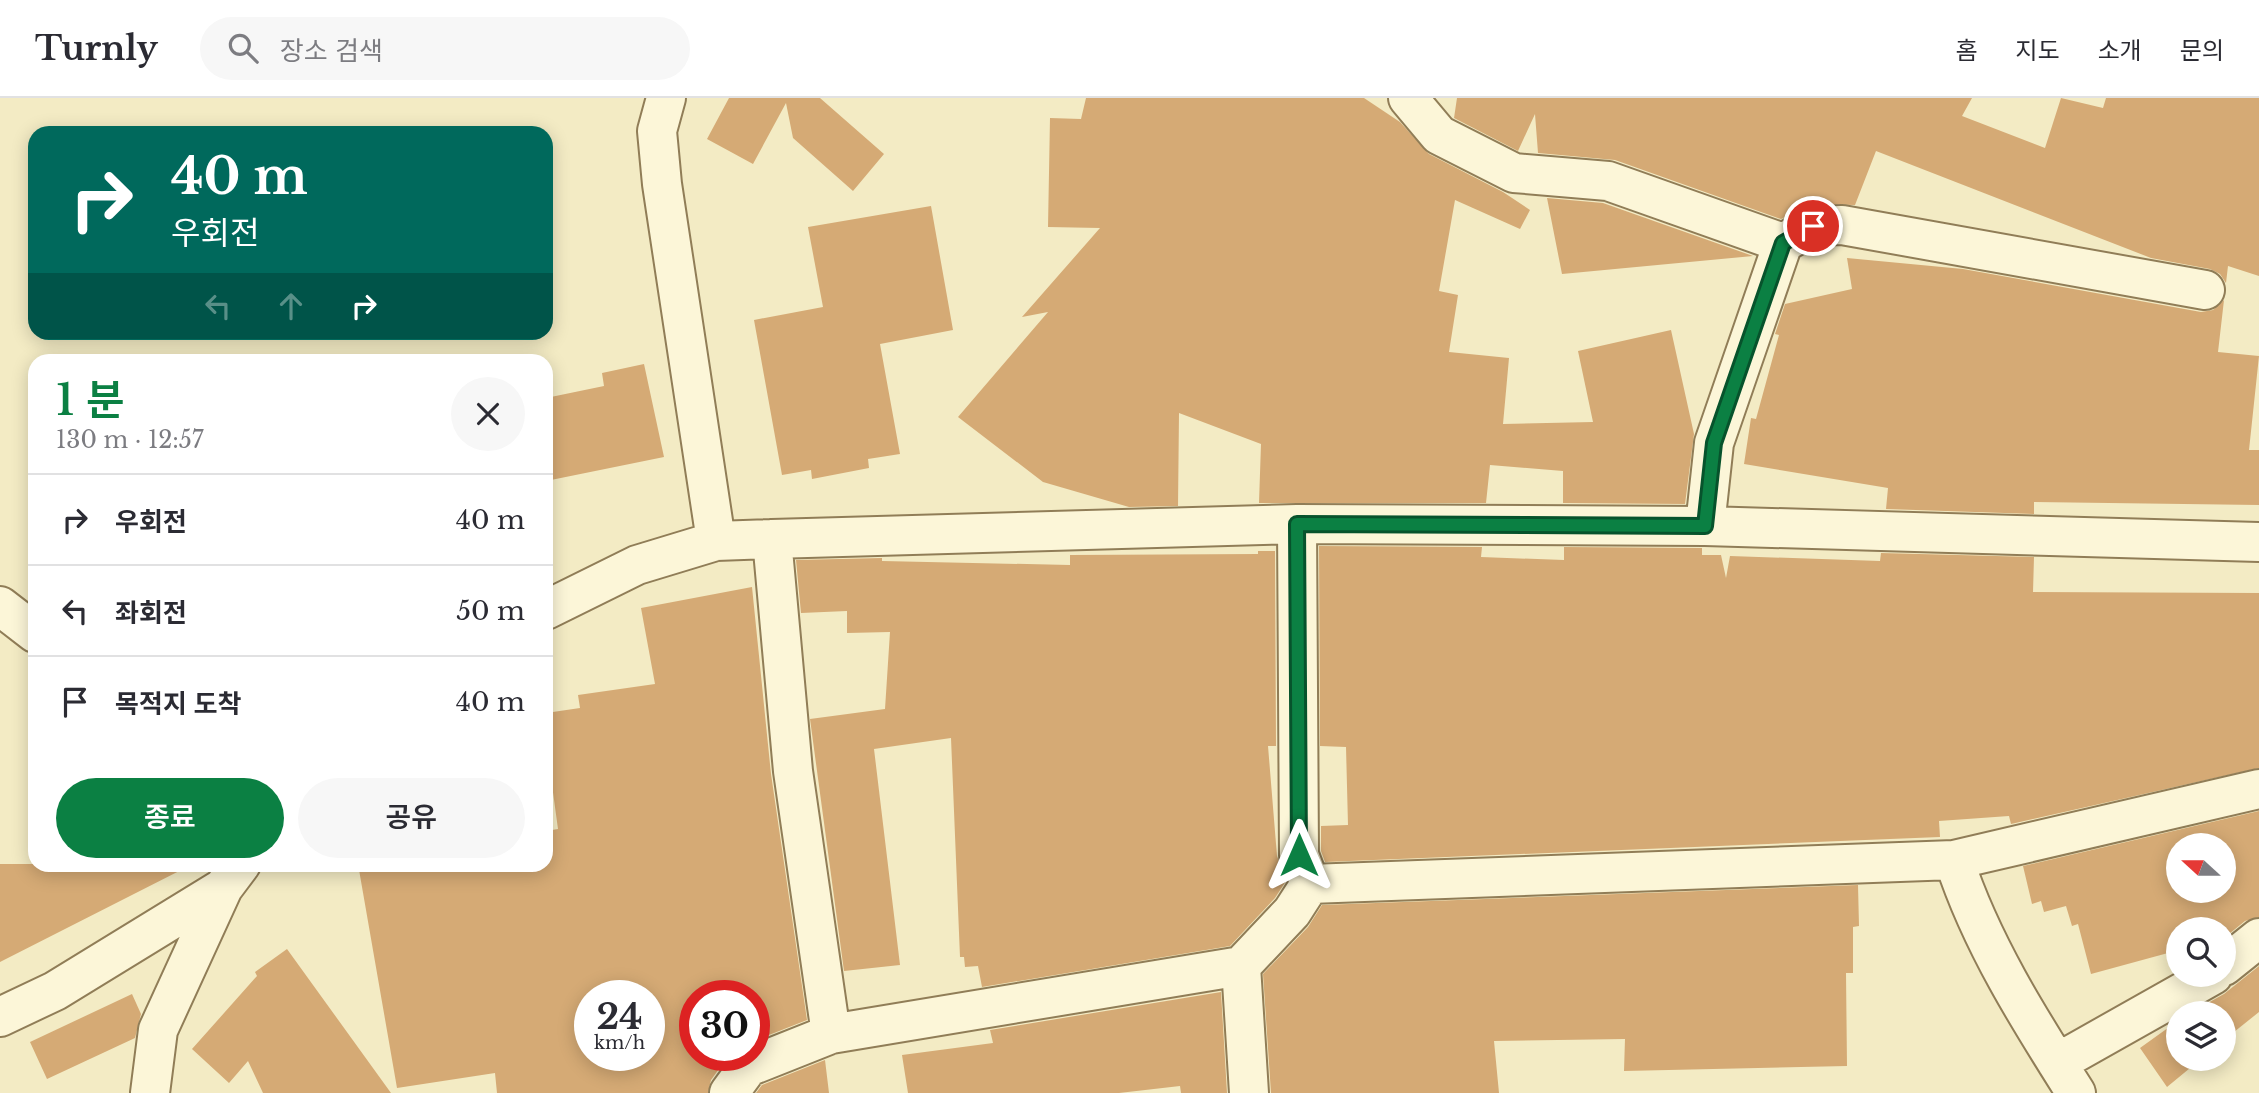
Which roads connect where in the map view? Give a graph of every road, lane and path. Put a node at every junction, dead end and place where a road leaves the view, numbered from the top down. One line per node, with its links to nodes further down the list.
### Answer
1 (666, 98): 8 (street)
2 (1408, 98): 3 (street)
3 (1783, 243): 4 (street); 6 (street)
4 (2205, 290)
5 (1297, 524): 6 (street); 7 (street); 16 (street)
6 (1705, 526): 9 (street)
7 (772, 539): 8 (street); 22 (street)
8 (716, 541): 11 (street)
9 (2259, 542)
10 (0, 606): 12 (street)
11 (553, 607)
12 (28, 628)
13 (2259, 789): 14 (street)
14 (1954, 860): 16 (street); 23 (street)
15 (232, 876): 21 (street); 24 (street)
16 (1310, 884): 19 (street)
17 (2259, 938): 18 (street)
18 (2236, 956)
19 (1241, 966): 22 (street); 26 (street)
20 (2196, 987): 23 (street)
21 (0, 1017)
22 (831, 1034): 25 (street)
23 (2066, 1078)
24 (150, 1093)
25 (729, 1093)
26 (1249, 1093)

